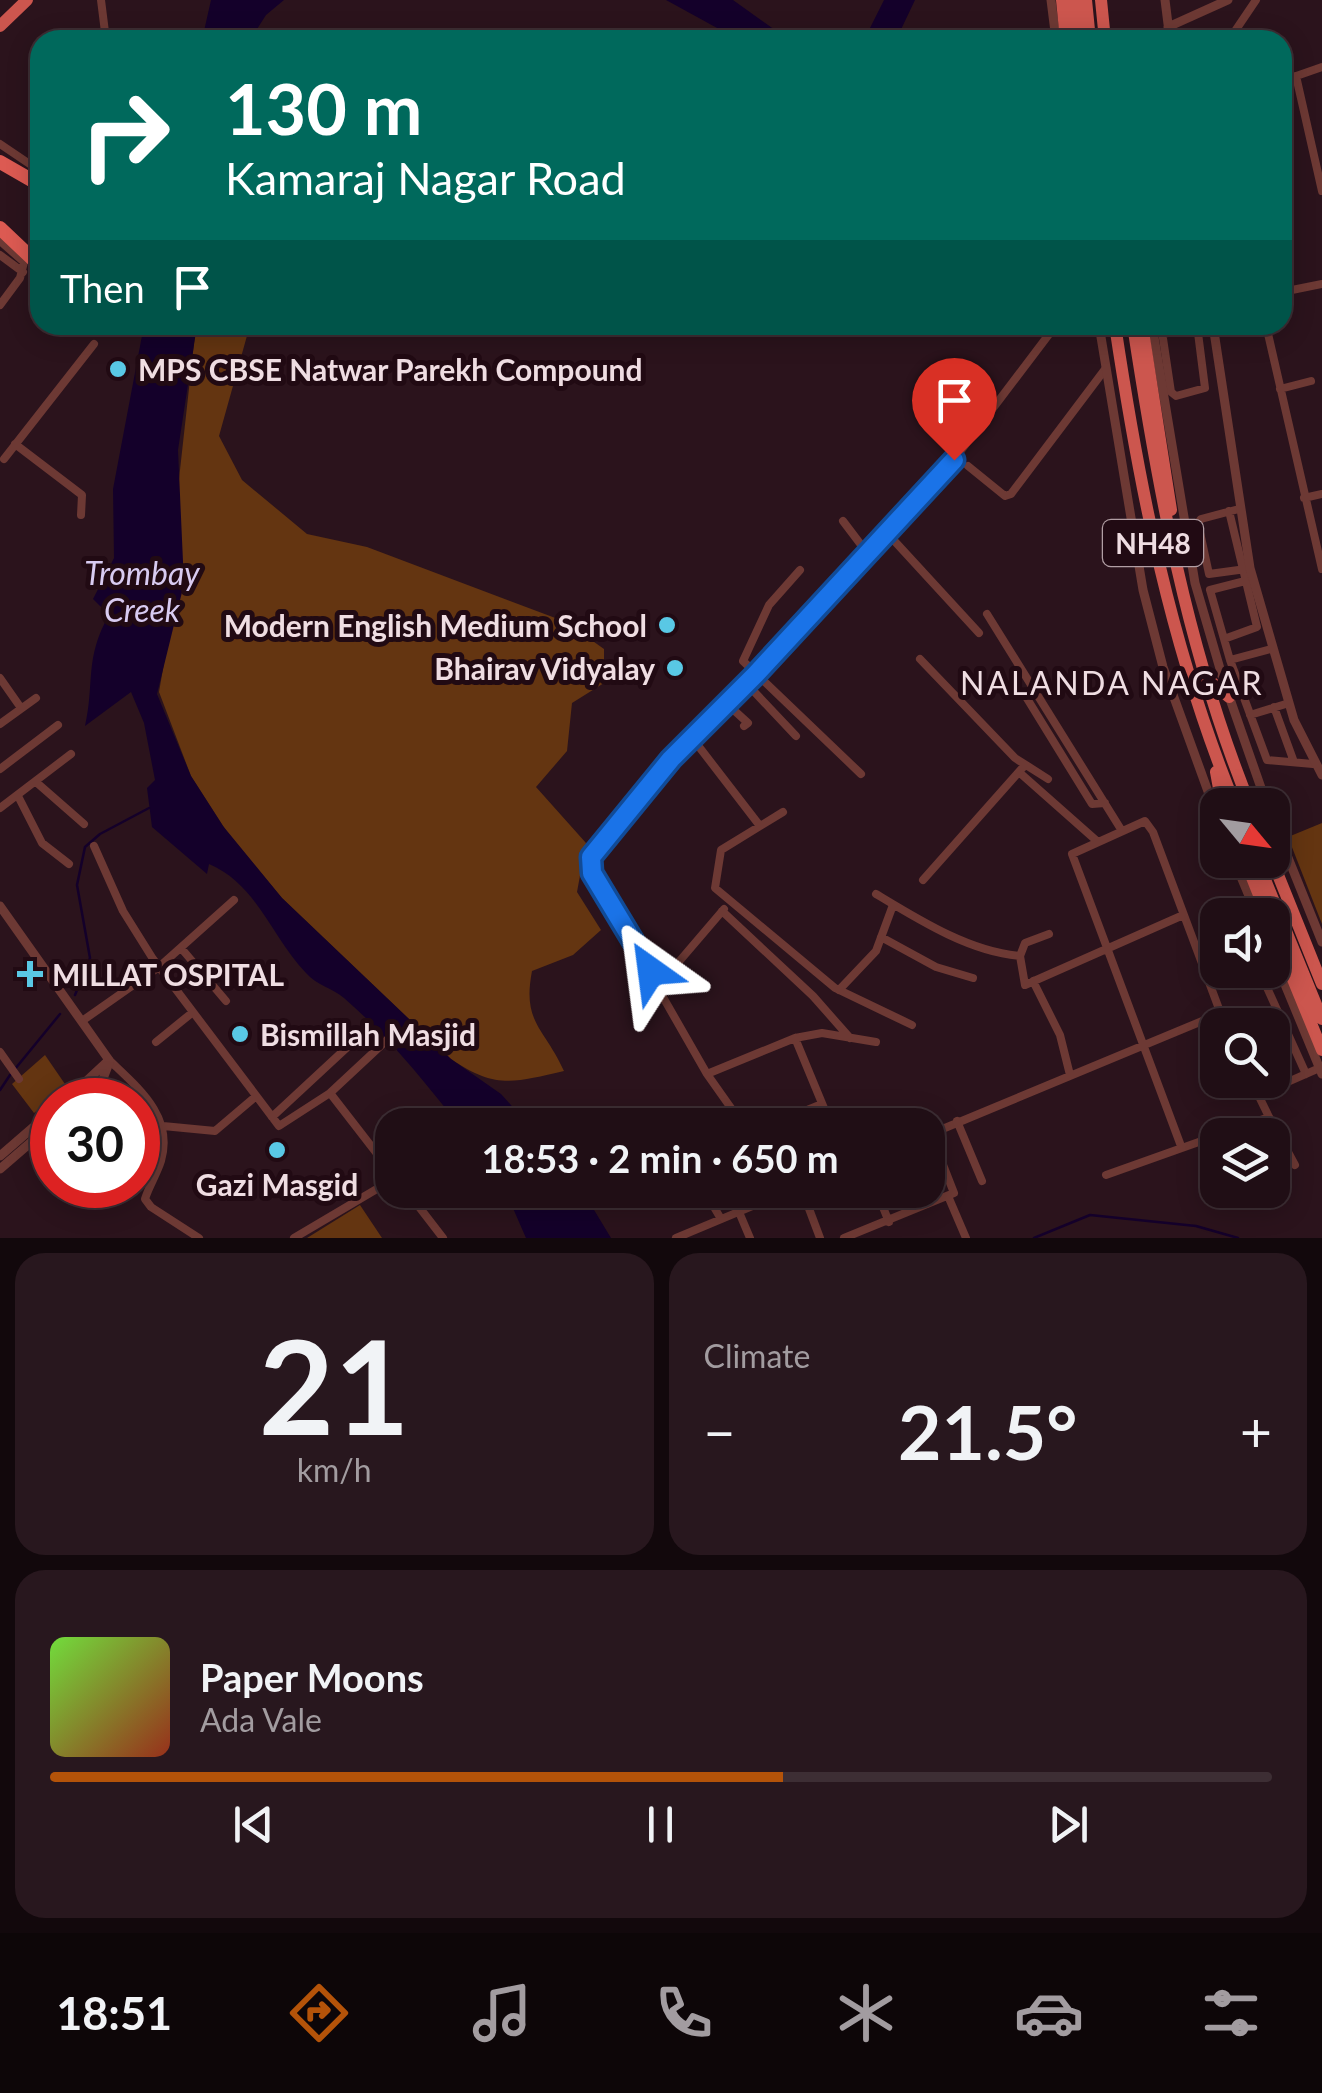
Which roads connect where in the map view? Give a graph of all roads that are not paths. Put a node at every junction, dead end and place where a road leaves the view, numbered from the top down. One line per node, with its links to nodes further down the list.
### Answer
1 (27, 0): 11 (highway)
2 (101, 0): 13 (street)
3 (1051, 0): 14 (street)
4 (1062, 0): 15 (highway)
5 (1074, 0): 16 (highway)
6 (1086, 0): 17 (highway)
7 (1104, 0): 18 (highway)
8 (1166, 0): 12 (street)
9 (1228, 0): 12 (street)
10 (1256, 0): 20 (street)
11 (0, 26)
12 (1168, 27): 19 (street)
13 (105, 30)
14 (1055, 30)
15 (1065, 30)
16 (1077, 30)
17 (1089, 30)
18 (1107, 30)
19 (1168, 30)
20 (1236, 30)
21 (1322, 66): 22 (street)
22 (1296, 76): 23 (street); 28 (street)
23 (1292, 78)
24 (0, 144): 26 (street)
25 (0, 162): 27 (highway)
26 (30, 164)
27 (30, 179)
28 (1322, 191)
29 (0, 228): 32 (highway)
30 (0, 242): 33 (street)
31 (0, 255): 33 (street)
32 (30, 256)
33 (23, 272): 36 (street)
34 (1322, 284): 35 (street)
35 (1292, 290)
36 (0, 305)
37 (1048, 335): 61 (street)
38 (1101, 335): 48 (street)
39 (1116, 335): 92 (highway, NH48)
40 (1135, 335): 63 (highway, NH48)
41 (1144, 335): 63 (highway)
42 (1154, 335): 78 (street)
43 (1164, 335): 51 (street)
44 (1198, 335): 51 (street)
45 (1213, 335): 49 (street)
46 (1268, 335): 52 (street)
47 (94, 344): 53 (street)
48 (1106, 368): 55 (street); 102 (street)
49 (1220, 381): 51 (street); 58 (street)
50 (1311, 382): 52 (street)
51 (1204, 383)
52 (1280, 389): 57 (street)
53 (15, 444): 54 (street); 59 (street)
54 (4, 459)
55 (968, 466)
56 (1322, 494): 57 (street)
57 (1304, 498): 64 (street)
58 (1234, 510): 66 (street); 66 (street)
59 (81, 516)
60 (843, 520): 62 (street)
61 (888, 534): 62 (street); 68 (street)
62 (868, 554): 73 (street)
63 (1172, 560): 75 (highway, NH48)
64 (1322, 569)
65 (800, 570): 73 (street)
66 (1247, 574): 69 (street); 69 (street); 70 (street)
67 (987, 614): 109 (street)
68 (979, 633)
69 (1224, 640): 72 (street)
70 (1271, 649): 72 (street); 80 (street)
71 (920, 658): 96 (street)
72 (1230, 660): 84 (street)
73 (756, 674): 76 (street); 97 (street)
74 (0, 678): 83 (street)
75 (1206, 678): 78 (highway); 88 (highway, NH48)
76 (746, 684): 81 (street); 89 (street)
77 (1023, 692): 109 (street)
78 (1229, 696): 107 (street)
79 (36, 698): 83 (street)
80 (1289, 703): 82 (street); 94 (street)
81 (726, 704): 87 (street); 90 (street)
82 (1274, 707): 84 (street); 93 (street)
83 (20, 708): 85 (street)
84 (1250, 714): 93 (street)
85 (0, 724)
86 (58, 725): 95 (street)
87 (744, 726)
88 (1224, 735): 100 (highway, NH48); 106 (highway)
89 (796, 736)
90 (692, 740): 113 (street); 141 (street)
91 (71, 754): 101 (street)
92 (1214, 755): 100 (highway, NH48); 103 (highway)
93 (1294, 762): 94 (street)
94 (1313, 764): 98 (street)
95 (0, 769)
96 (1023, 769): 99 (street); 115 (street); 122 (street)
97 (861, 774)
98 (1322, 775)
99 (1048, 779)
100 (1232, 781): 104 (highway, NH48); 105 (highway, NH48)
101 (36, 782): 108 (street); 112 (street)
102 (1207, 788)
103 (1219, 788)
104 (1233, 788)
105 (1237, 788)
106 (1250, 788)
107 (1261, 788)
108 (18, 796): 110 (street); 118 (street)
109 (1105, 803): 114 (street)
110 (0, 808)
111 (783, 812): 113 (street)
112 (84, 824)
113 (760, 826): 125 (street)
114 (1122, 831): 115 (street); 129 (street)
115 (1098, 842): 134 (street)
116 (94, 846): 137 (street)
117 (1290, 863): 132 (street)
118 (68, 864)
119 (1264, 878): 149 (highway)
120 (1279, 878): 142 (highway)
121 (1287, 878): 136 (highway)
122 (923, 880)
123 (876, 894): 126 (street)
124 (234, 900): 133 (street)
125 (730, 902): 128 (street); 145 (street)
126 (893, 905): 131 (street); 135 (street)
127 (0, 906): 150 (street)
128 (722, 911): 141 (street); 156 (street)
129 (1181, 916): 134 (street); 147 (street)
130 (1049, 934): 135 (street)
131 (881, 937): 139 (street); 145 (street)
132 (1322, 942)
133 (180, 948): 137 (street); 146 (street)
134 (1106, 949): 140 (street); 159 (street)
135 (1020, 956): 140 (street)
136 (1322, 964)
137 (159, 967): 148 (street); 150 (street)
138 (1290, 972): 160 (highway)
139 (973, 978)
140 (1033, 982): 165 (street)
141 (659, 984): 164 (street)
142 (1322, 984)
143 (1267, 988): 166 (street)
144 (1287, 988): 163 (street)
145 (839, 990): 152 (street)
146 (226, 1001)
147 (1217, 1008)
148 (193, 1012): 157 (street); 172 (street)
149 (1322, 1020)
150 (82, 1022): 162 (street)
151 (1200, 1022): 159 (street)
152 (912, 1025)
153 (369, 1027): 178 (street)
154 (389, 1038): 171 (street)
155 (795, 1038): 156 (street); 164 (street); 174 (street)
156 (851, 1038): 158 (street)
157 (156, 1042)
158 (876, 1042)
159 (1144, 1045): 165 (street); 185 (street)
160 (1322, 1050)
161 (0, 1052): 169 (street)
162 (109, 1060): 167 (street); 168 (street); 181 (street)
163 (1321, 1070): 166 (street)
164 (708, 1074): 175 (street)
165 (1070, 1074): 180 (street)
166 (1306, 1074): 170 (street)
167 (90, 1078)
168 (102, 1078)
169 (19, 1079)
170 (1290, 1081)
171 (330, 1093): 178 (street); 186 (street)
172 (256, 1097): 178 (street); 181 (street)
173 (1260, 1098): 179 (street)
174 (822, 1104): 176 (street); 177 (street)
175 (731, 1108)
176 (812, 1108)
177 (824, 1108)
178 (272, 1117)
179 (1269, 1117): 185 (street); 188 (street)
180 (957, 1121): 182 (street); 192 (street)
181 (163, 1126): 204 (street)
182 (945, 1127)
183 (30, 1131): 187 (street)
184 (30, 1143): 189 (street)
185 (1181, 1146): 191 (street)
186 (375, 1153)
187 (0, 1156)
188 (1294, 1166)
189 (0, 1168)
190 (945, 1172): 194 (street)
191 (1106, 1175)
192 (982, 1181)
193 (375, 1187): 205 (street)
194 (948, 1196): 202 (street); 212 (street)
195 (420, 1208): 206 (street)
196 (714, 1208): 201 (street)
197 (749, 1208): 200 (street)
198 (809, 1208): 209 (street)
199 (880, 1208): 202 (street)
200 (740, 1212): 201 (street); 208 (street)
201 (720, 1220): 207 (street)
202 (884, 1224): 203 (street); 211 (street)
203 (859, 1235): 210 (street)
204 (199, 1238)
205 (294, 1238)
206 (443, 1238)
207 (676, 1238)
208 (750, 1238)
209 (820, 1238)
210 (844, 1238)
211 (886, 1238)
212 (966, 1238)

